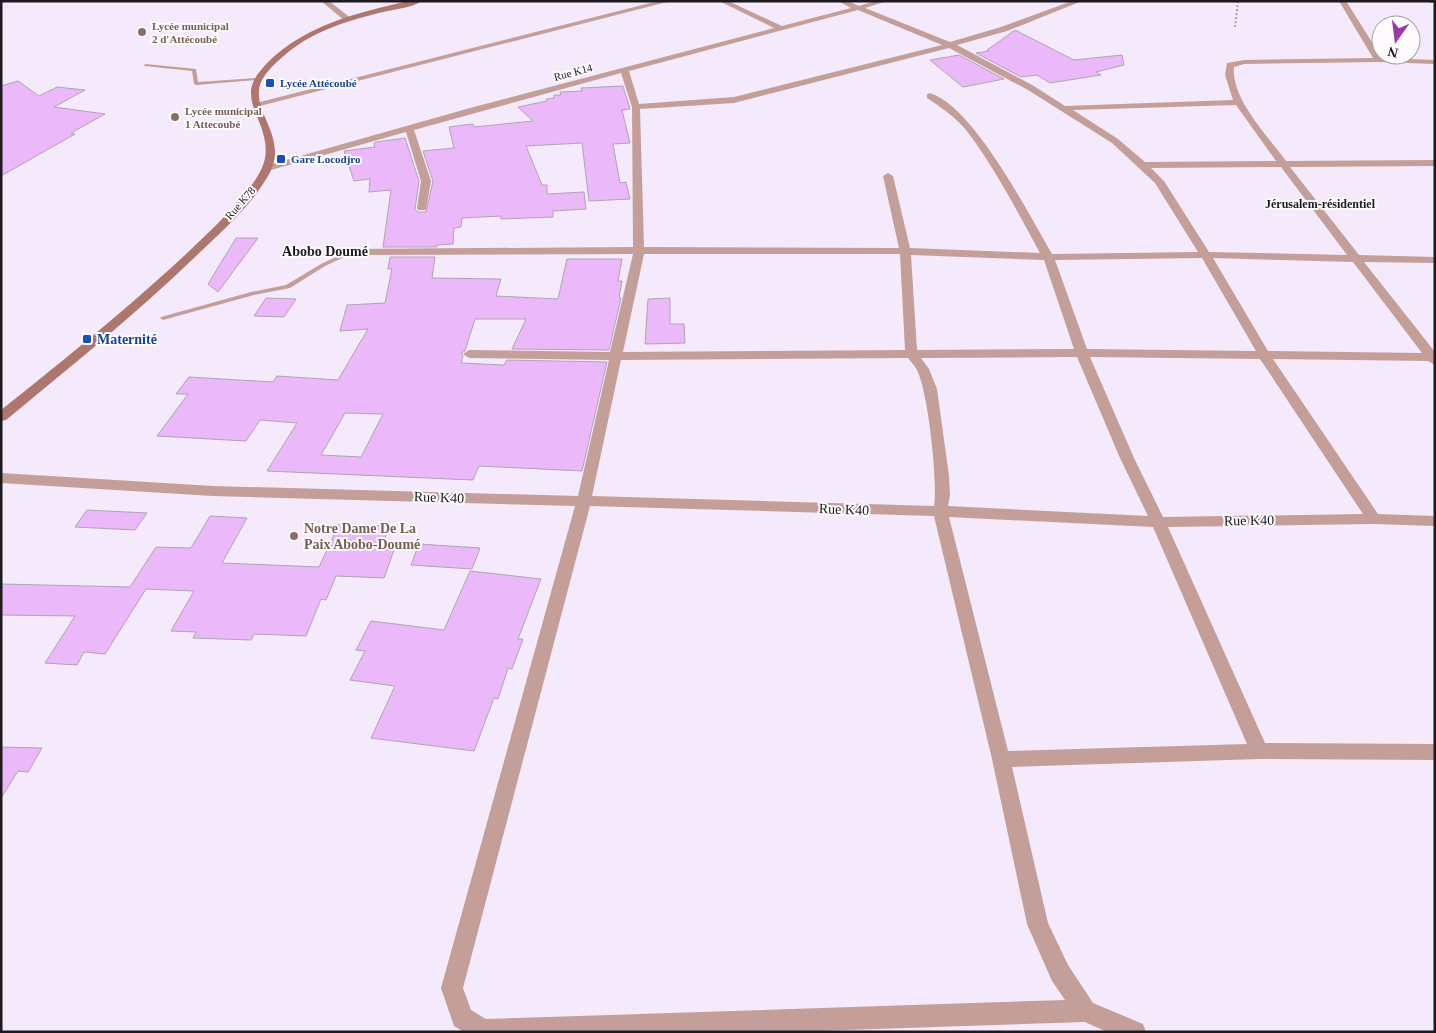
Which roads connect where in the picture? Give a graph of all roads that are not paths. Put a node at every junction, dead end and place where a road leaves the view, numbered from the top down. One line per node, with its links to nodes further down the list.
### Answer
1 (324, 1): 10 (street)
2 (419, 1): 10 (street)
3 (668, 1): 22 (street)
4 (722, 1): 11 (street)
5 (841, 1): 9 (street)
6 (884, 1): 9 (street, Rue K14)
7 (1079, 1): 12 (street)
8 (1342, 1): 13 (street)
9 (858, 8): 11 (street, Rue K14); 12 (street)
10 (348, 19): 19 (street)
11 (780, 28): 18 (street, Rue K14)
12 (950, 45): 23 (street); 24 (street)
13 (1371, 47)
14 (1371, 60): 21 (street)
15 (1421, 62): 16 (street)
16 (1435, 62)
17 (146, 65): 19 (lane)
18 (624, 70): 23 (street); 25 (street, Rue K14)
19 (257, 79): 22 (street, Rue K78)
20 (930, 96): 36 (street)
21 (1238, 102): 24 (street); 28 (street)
22 (256, 104): 29 (street, Rue K78)
23 (636, 107): 32 (street)
24 (1066, 108): 27 (street)
25 (409, 128): 29 (street, Rue K14); 31 (street)
26 (1435, 163): 28 (street)
27 (1143, 165): 28 (street); 35 (street)
28 (1284, 165): 37 (street)
29 (268, 168): 46 (street, Rue K78)
30 (888, 176): 33 (street)
31 (422, 208)
32 (639, 250): 33 (street); 34 (street); 44 (street)
33 (904, 251): 36 (street); 42 (street)
34 (350, 252): 39 (lane)
35 (1206, 255): 36 (street); 37 (street); 43 (street)
36 (1048, 257): 40 (street)
37 (1356, 258): 38 (street); 45 (street)
38 (1435, 260)
39 (163, 318)
40 (1082, 353): 42 (street); 43 (street); 52 (street)
41 (469, 354): 44 (street)
42 (911, 354): 44 (street); 49 (street)
43 (1264, 355): 45 (street); 50 (street)
44 (616, 356): 48 (street)
45 (1433, 358)
46 (1, 417)
47 (1, 478): 48 (street, Rue K40)
48 (584, 501): 49 (street, Rue K40); 56 (street)
49 (940, 511): 52 (street, Rue K40); 55 (street)
50 (1374, 519): 51 (street, Rue K40); 52 (street, Rue K40)
51 (1435, 521)
52 (1158, 522): 53 (street)
53 (1259, 751): 54 (street); 55 (street)
54 (1435, 752)
55 (1001, 759): 56 (street)
56 (1085, 1011): 57 (street)
57 (1135, 1032)

